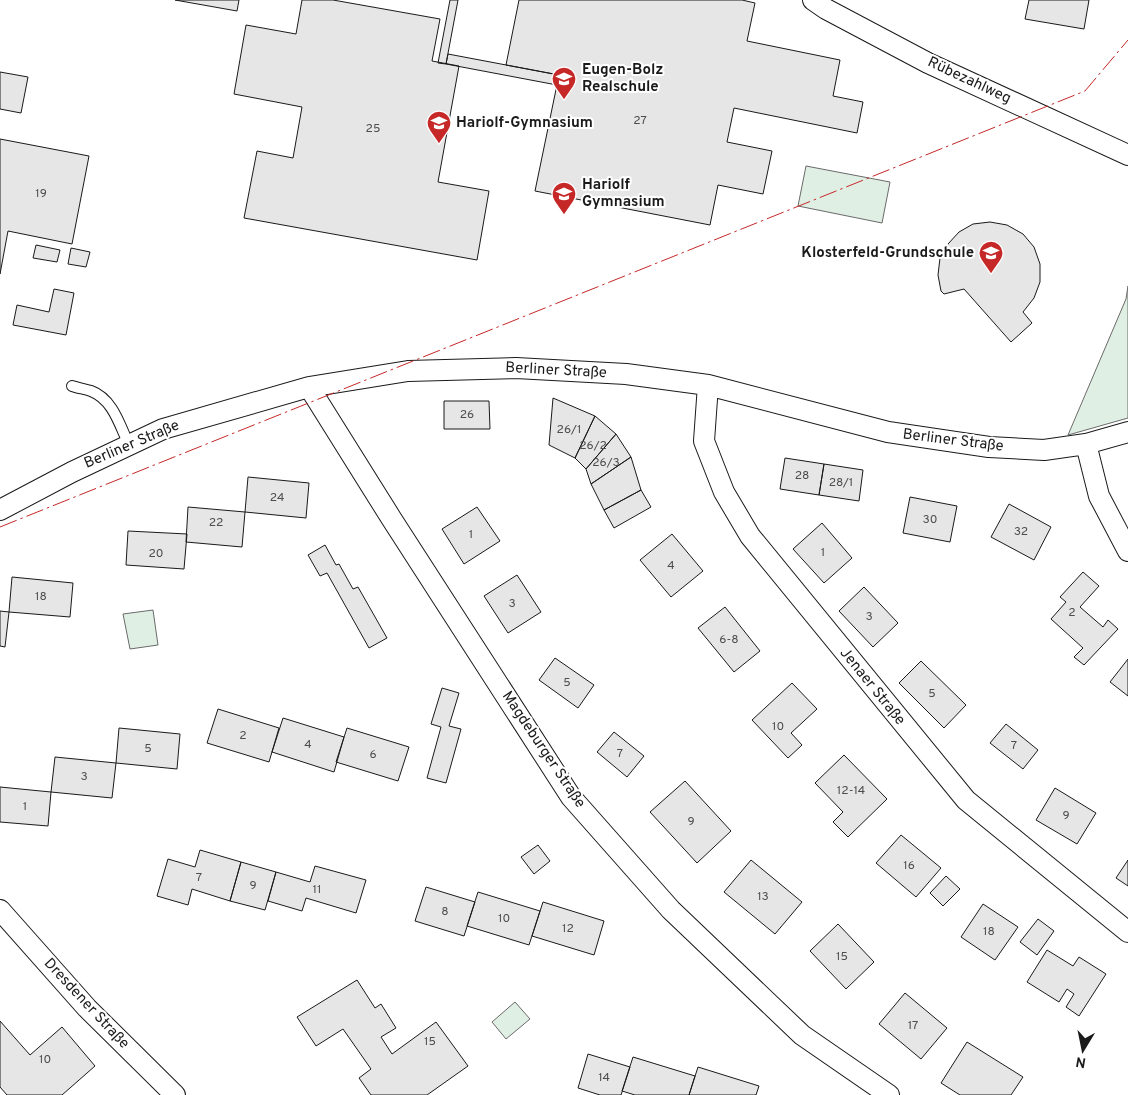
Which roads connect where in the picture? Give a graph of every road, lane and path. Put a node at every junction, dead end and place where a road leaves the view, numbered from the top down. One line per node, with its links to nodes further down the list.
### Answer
1 (814, 0): 2 (street, Rübezahlweg)
2 (1128, 154)
3 (708, 385): 5 (street, Berliner Straße); 7 (street, Berliner Straße); 12 (street, Jenaer Straße)
4 (72, 386): 8 (lane)
5 (309, 387): 8 (street, Berliner Straße); 14 (street, Magdeburger Straße)
6 (1128, 432): 7 (street, Berliner Straße)
7 (1086, 444): 10 (street)
8 (129, 445): 9 (street, Berliner Straße)
9 (0, 510)
10 (1128, 551)
11 (0, 910): 13 (street, Dresdener Straße)
12 (1128, 932)
13 (175, 1095)
14 (890, 1095)

